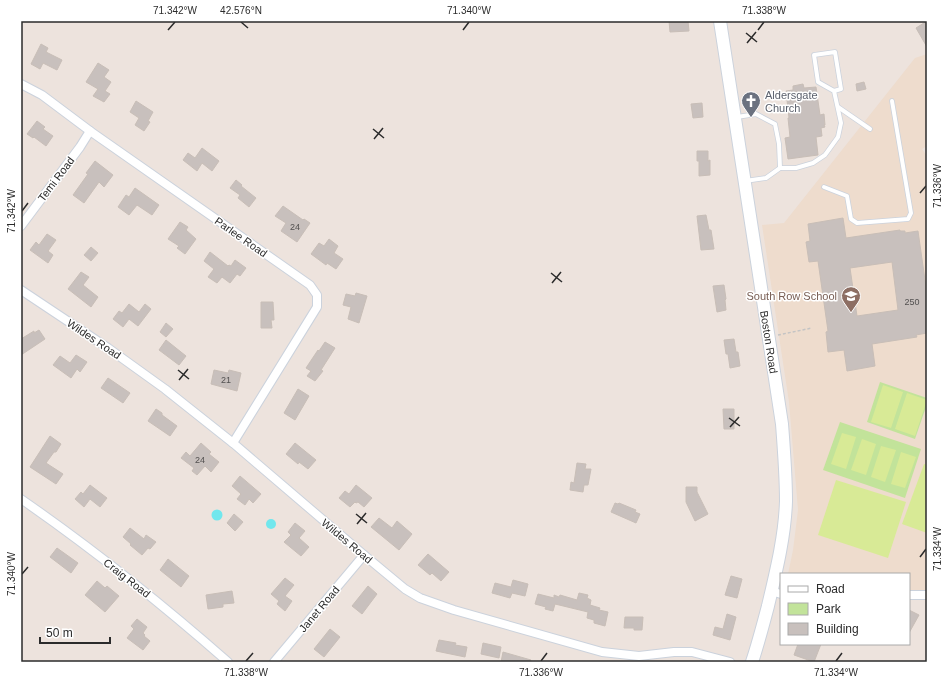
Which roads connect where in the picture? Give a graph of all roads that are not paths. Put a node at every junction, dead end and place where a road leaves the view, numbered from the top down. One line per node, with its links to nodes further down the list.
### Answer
1 (720, 21): 6 (main road, Boston Road)
2 (21, 84): 8 (street, Parlee Road)
3 (834, 91): 3 (lane); 5 (lane)
4 (892, 102): 11 (lane)
5 (838, 107): 7 (lane); 9 (lane)
6 (736, 117): 9 (lane); 10 (main road, Boston Road)
7 (870, 129)
8 (90, 131): 12 (street, Temi Road); 14 (street, Parlee Road)
9 (780, 168): 10 (lane)
10 (745, 181): 17 (main road, Boston Road)
11 (824, 187)
12 (21, 226)
13 (21, 290): 14 (street, Wildes Road)
14 (233, 444): 16 (street, Wildes Road)
15 (21, 499): 20 (street, Craig Road)
16 (364, 556): 21 (street, Janet Road); 22 (street, Wildes Road)
17 (776, 592): 23 (main road, Boston Road)
18 (910, 595): 19 (street)
19 (927, 596)
20 (228, 662)
21 (274, 662)
22 (730, 662)
23 (752, 662)

